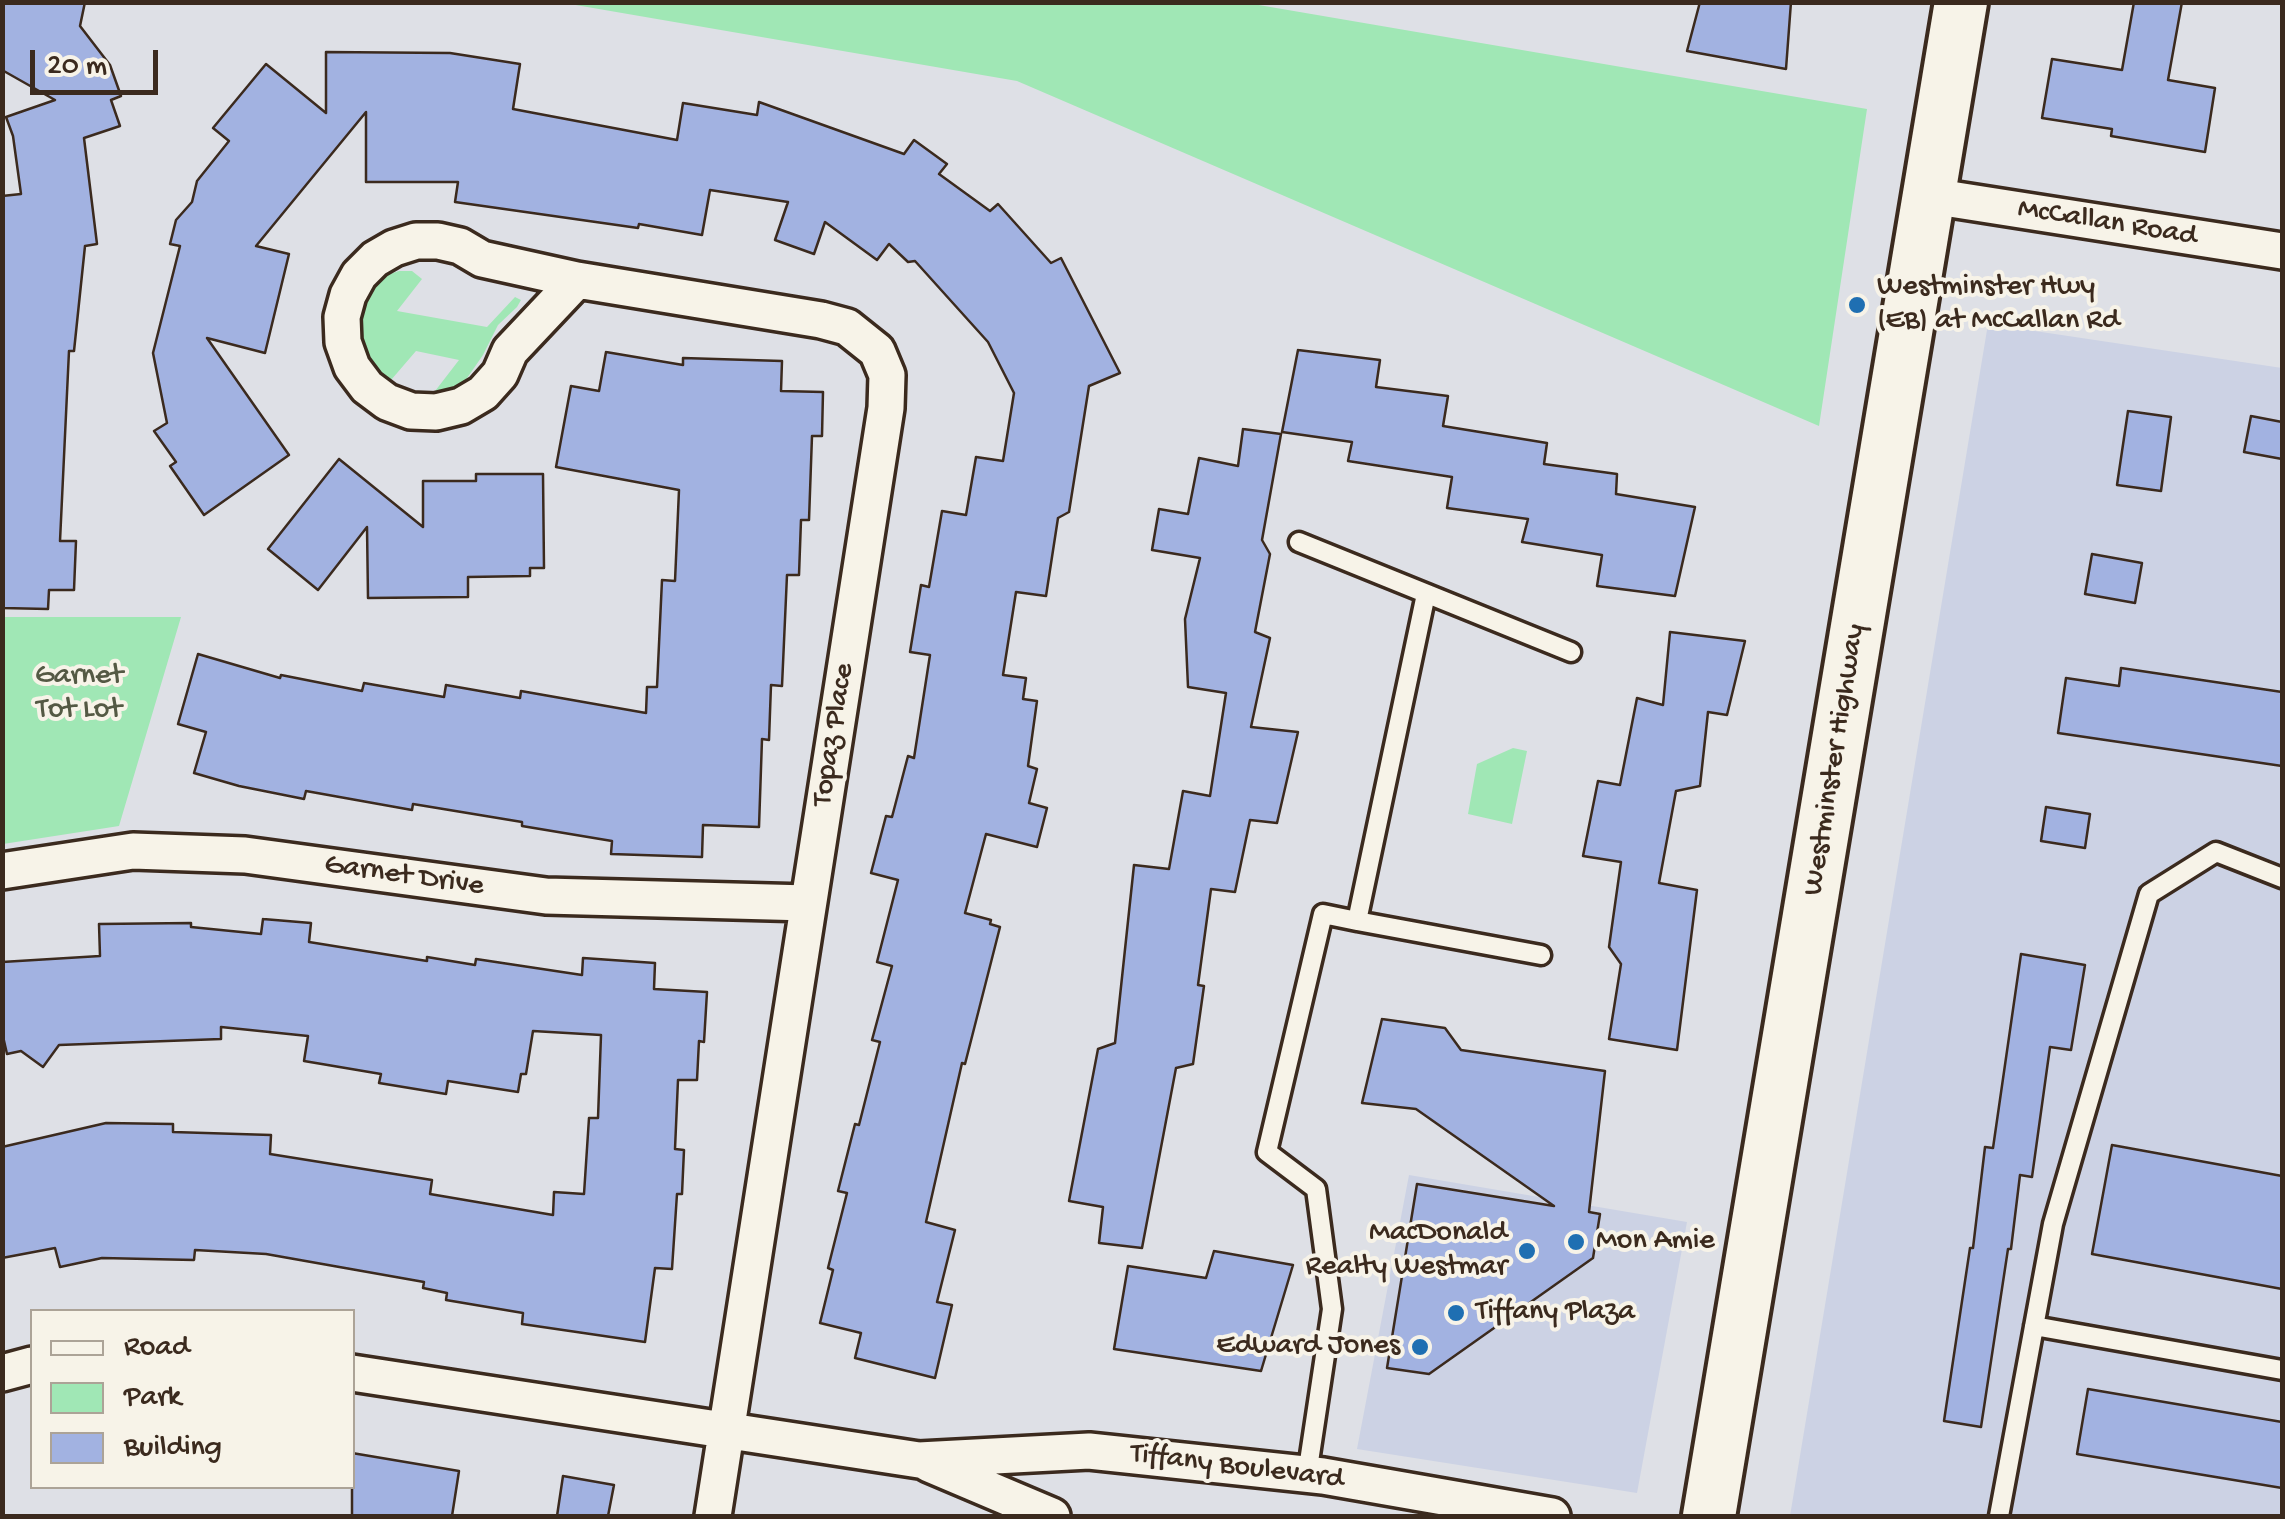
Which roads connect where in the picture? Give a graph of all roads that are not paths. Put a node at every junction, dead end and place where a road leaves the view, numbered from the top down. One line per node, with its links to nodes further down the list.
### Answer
1 (1962, 2): 2 (main road, Westminster Highway)
2 (1931, 196): 3 (street, McCallan Road); 24 (main road, Westminster Highway)
3 (2282, 251)
4 (577, 280): 4 (street); 10 (street, Topaz Place)
5 (1299, 542): 6 (lane)
6 (1426, 594): 7 (lane); 11 (lane)
7 (1571, 652)
8 (2, 871): 10 (street, Garnet Drive)
9 (2282, 878): 13 (lane)
10 (808, 903): 18 (street, Topaz Place)
11 (1357, 921): 12 (lane); 20 (lane)
12 (1541, 955)
13 (2034, 1326): 15 (lane); 25 (lane)
14 (30, 1365): 16 (street)
15 (2282, 1370)
16 (2, 1373)
17 (355, 1373): 18 (street, Tiffany Boulevard)
18 (727, 1428): 19 (street, Tiffany Boulevard); 21 (street, Topaz Place)
19 (919, 1460): 20 (street, Tiffany Boulevard); 22 (street, Tiffany Boulevard)
20 (1307, 1475): 23 (street, Tiffany Boulevard)
21 (713, 1516)
22 (1052, 1516)
23 (1552, 1516)
24 (1709, 1516)
25 (1999, 1516)

